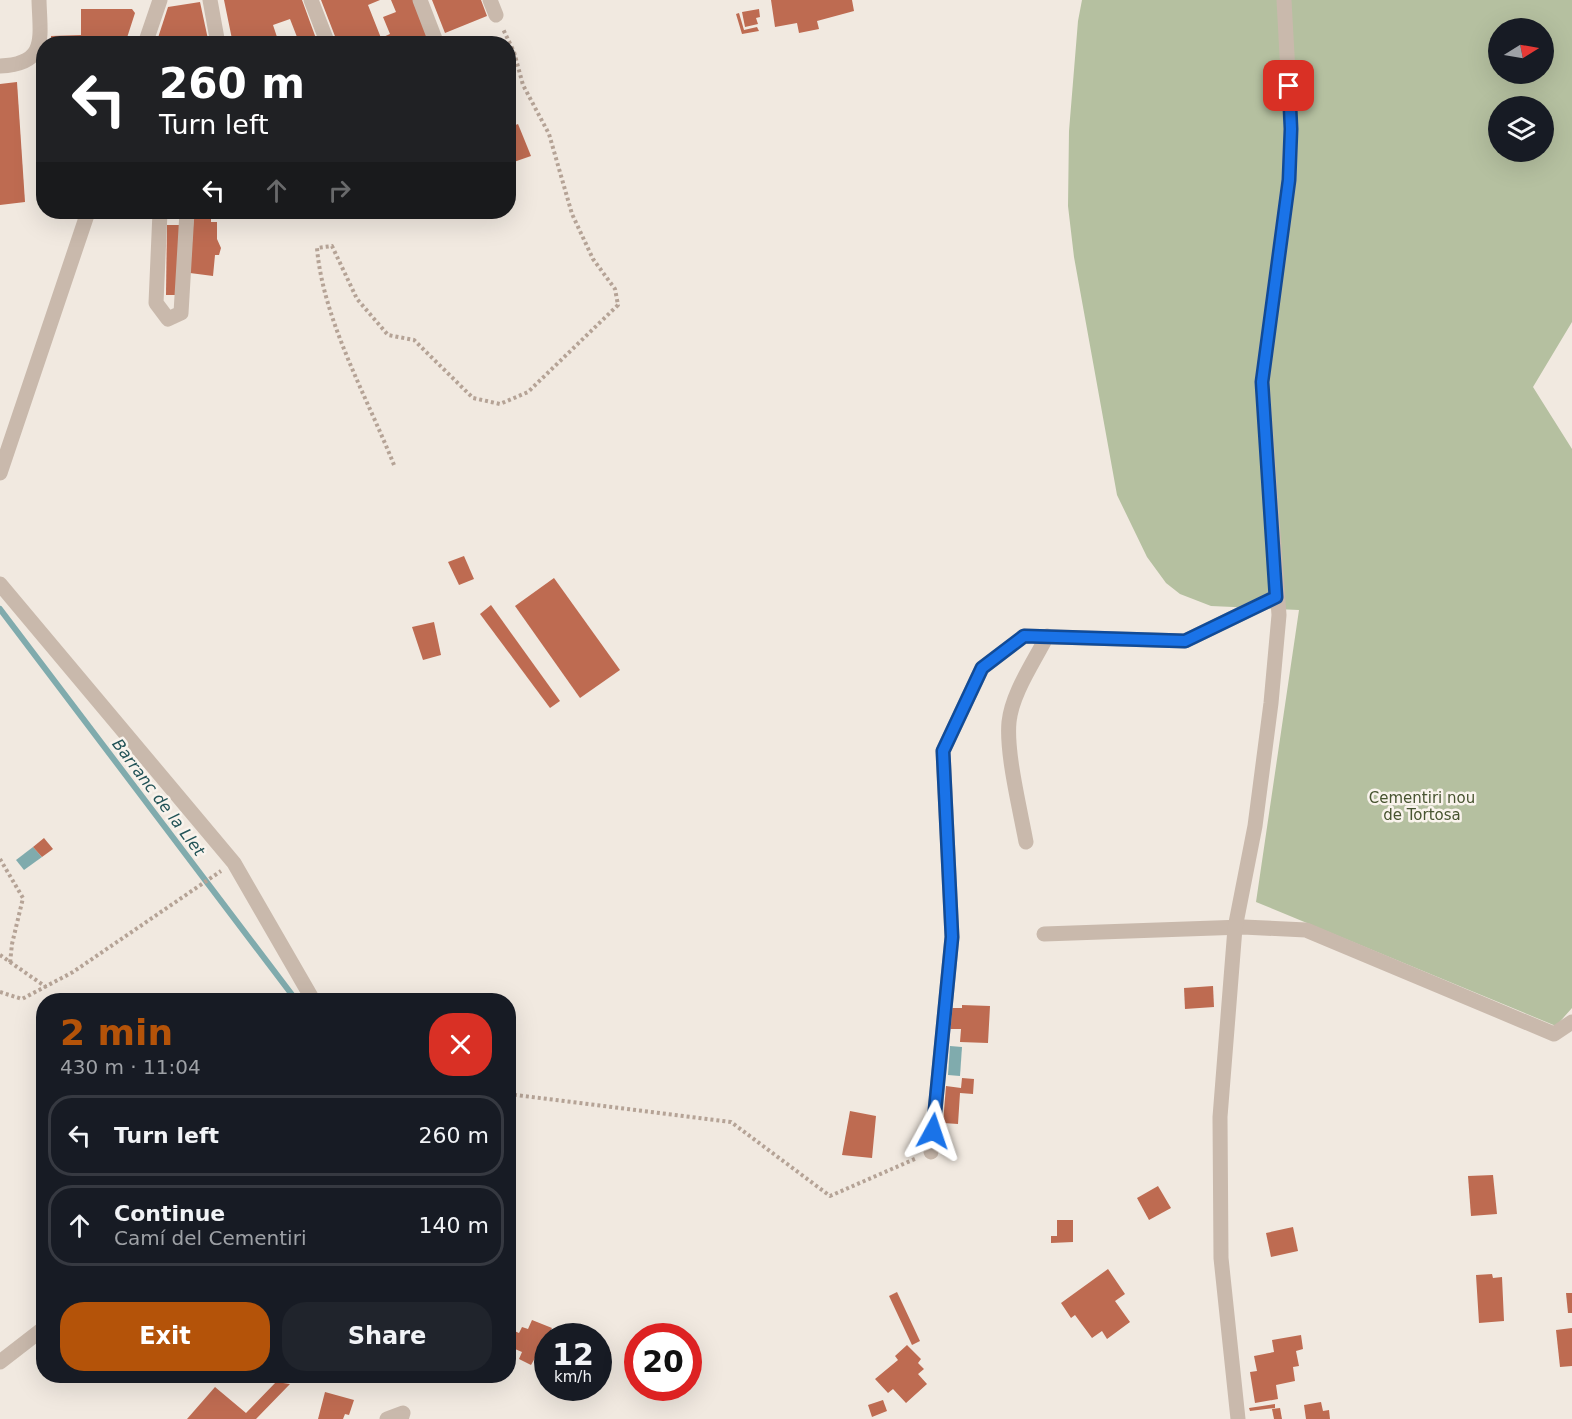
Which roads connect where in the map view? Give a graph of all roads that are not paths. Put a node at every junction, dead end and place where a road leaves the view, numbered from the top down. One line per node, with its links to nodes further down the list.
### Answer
1 (39, 0): 9 (street)
2 (160, 0): 10 (street)
3 (210, 0): 11 (street)
4 (311, 0): 12 (street)
5 (420, 0): 13 (street)
6 (490, 0): 8 (street)
7 (1284, 0): 21 (street)
8 (496, 15)
9 (40, 36)
10 (148, 36)
11 (217, 36)
12 (325, 36)
13 (434, 36)
14 (36, 50): 15 (street)
15 (0, 66)
16 (86, 219): 19 (street)
17 (160, 219): 18 (street)
18 (187, 219)
19 (0, 473)
20 (0, 584): 26 (street)
21 (1276, 597): 22 (street); 24 (street)
22 (1047, 636): 23 (street); 28 (street)
23 (1026, 842)
24 (1235, 928): 25 (street); 27 (street); 33 (street)
25 (1044, 934)
26 (309, 993)
27 (1572, 1022)
28 (931, 1152)
29 (36, 1334): 30 (street)
30 (0, 1362)
31 (387, 1419): 32 (street)
32 (401, 1419)
33 (1238, 1419)

